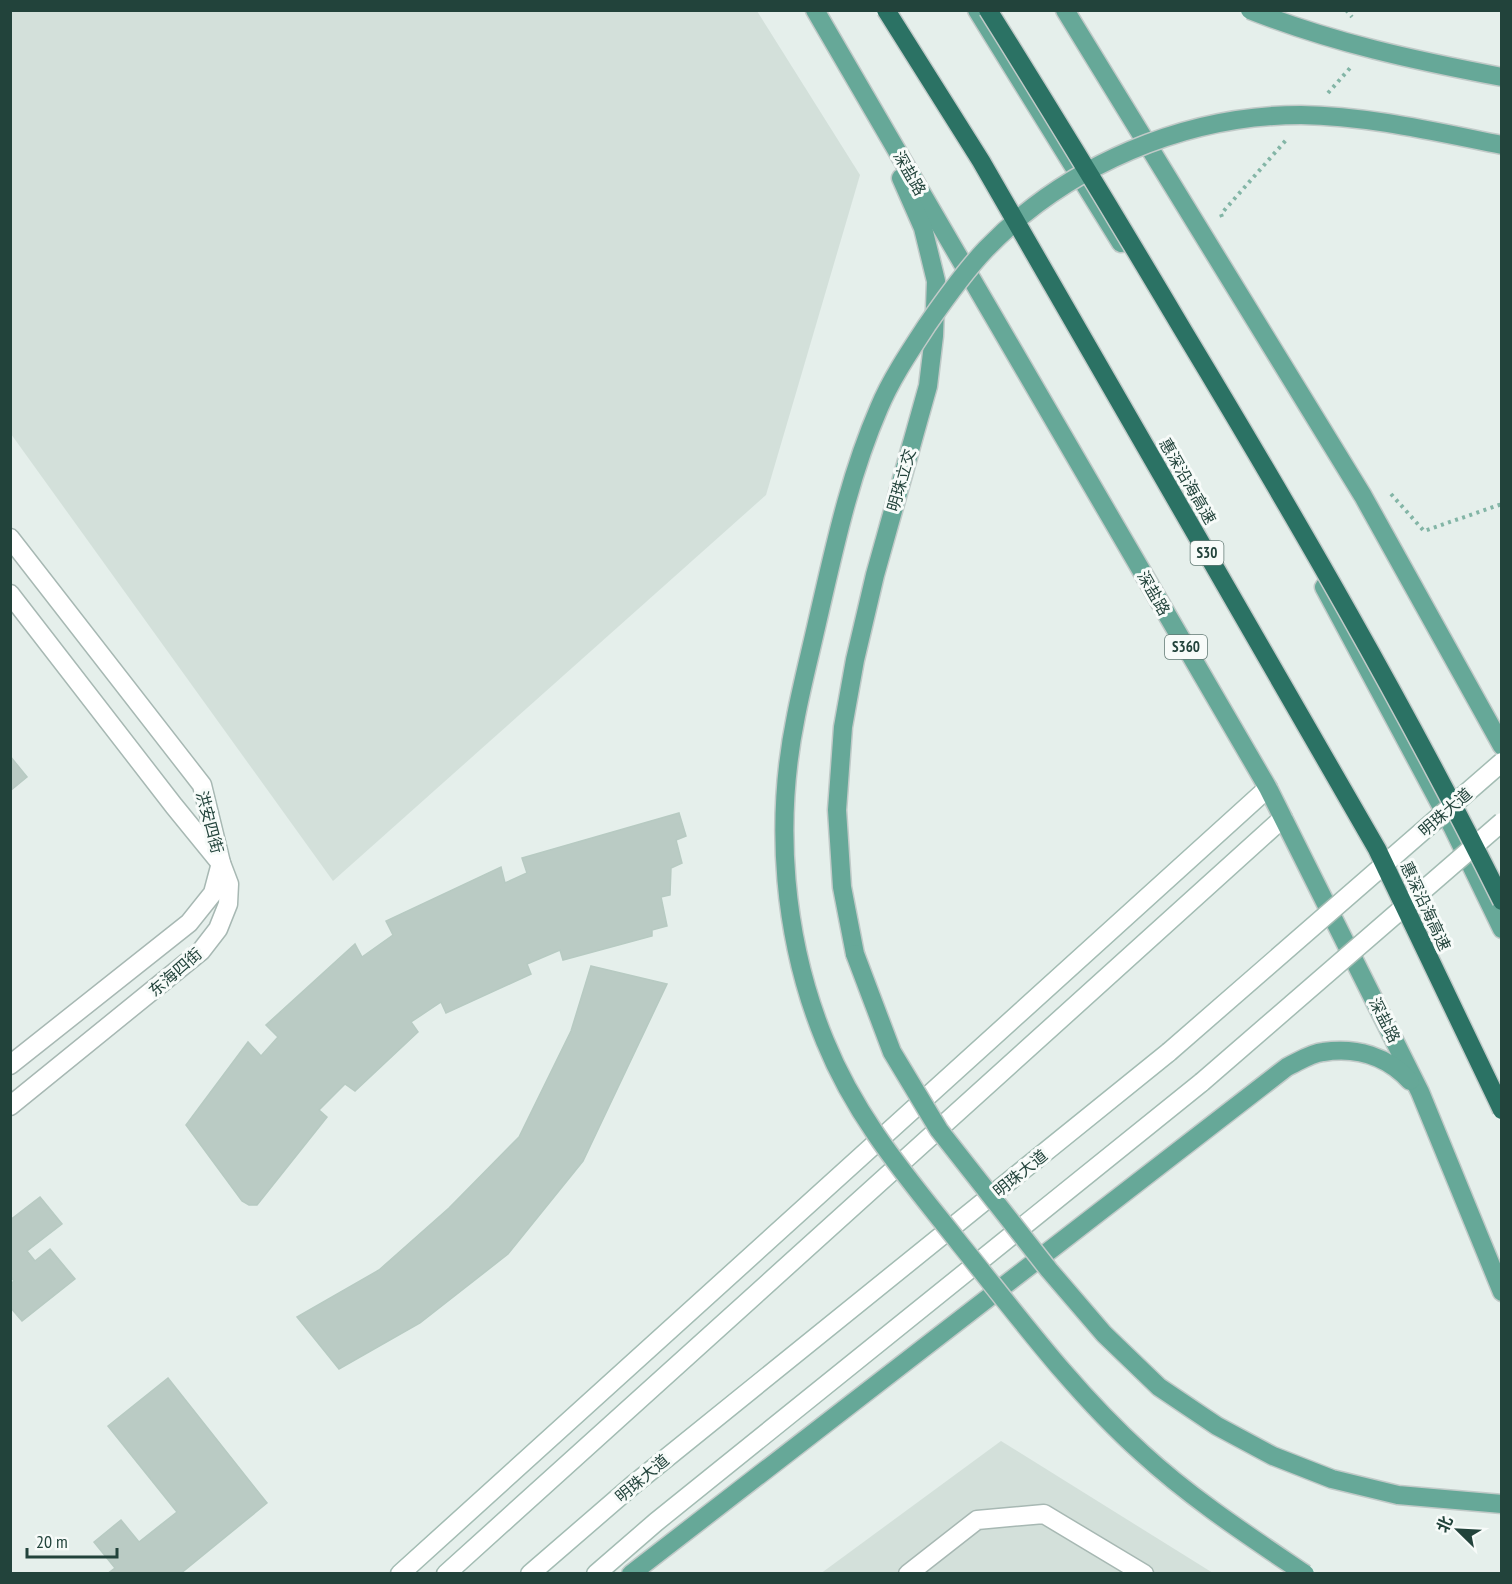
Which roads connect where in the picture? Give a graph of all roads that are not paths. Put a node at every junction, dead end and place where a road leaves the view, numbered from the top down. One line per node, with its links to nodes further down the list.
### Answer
1 (886, 10): 24 (highway, 惠深沿海高速 / S30, bridge)
2 (894, 10): 21 (main road)
3 (977, 10): 19 (main road)
4 (988, 10): 18 (highway, bridge)
5 (1065, 10): 12 (main road)
6 (1250, 10): 8 (main road, bridge)
7 (820, 18): 14 (main road, 深盐路 / S360); 26 (main road, 明珠立交, bridge)
8 (1502, 77)
9 (1502, 145): 34 (main road, bridge)
10 (10, 538): 17 (street, 洪安四街)
11 (10, 594): 17 (street, 洪安四街)
12 (1502, 746)
13 (1502, 762): 29 (street, 明珠大道, bridge)
14 (1268, 788): 15 (main road, 深盐路 / S360); 27 (street)
15 (1283, 818): 22 (main road, 深盐路 / S360); 28 (street)
16 (1502, 822): 30 (street, bridge)
17 (221, 863): 20 (street, 东海四街); 23 (street, 东海四街)
18 (1502, 901)
19 (1502, 928)
20 (10, 1065)
21 (1502, 1088)
22 (1420, 1092): 25 (main road, 深盐路 / S360); 31 (main road)
23 (10, 1106)
24 (1502, 1110)
25 (1502, 1292)
26 (1502, 1504)
27 (399, 1574)
28 (446, 1574)
29 (530, 1574)
30 (596, 1574)
31 (631, 1574)
32 (908, 1574): 33 (street)
33 (1144, 1574)
34 (1305, 1574)

